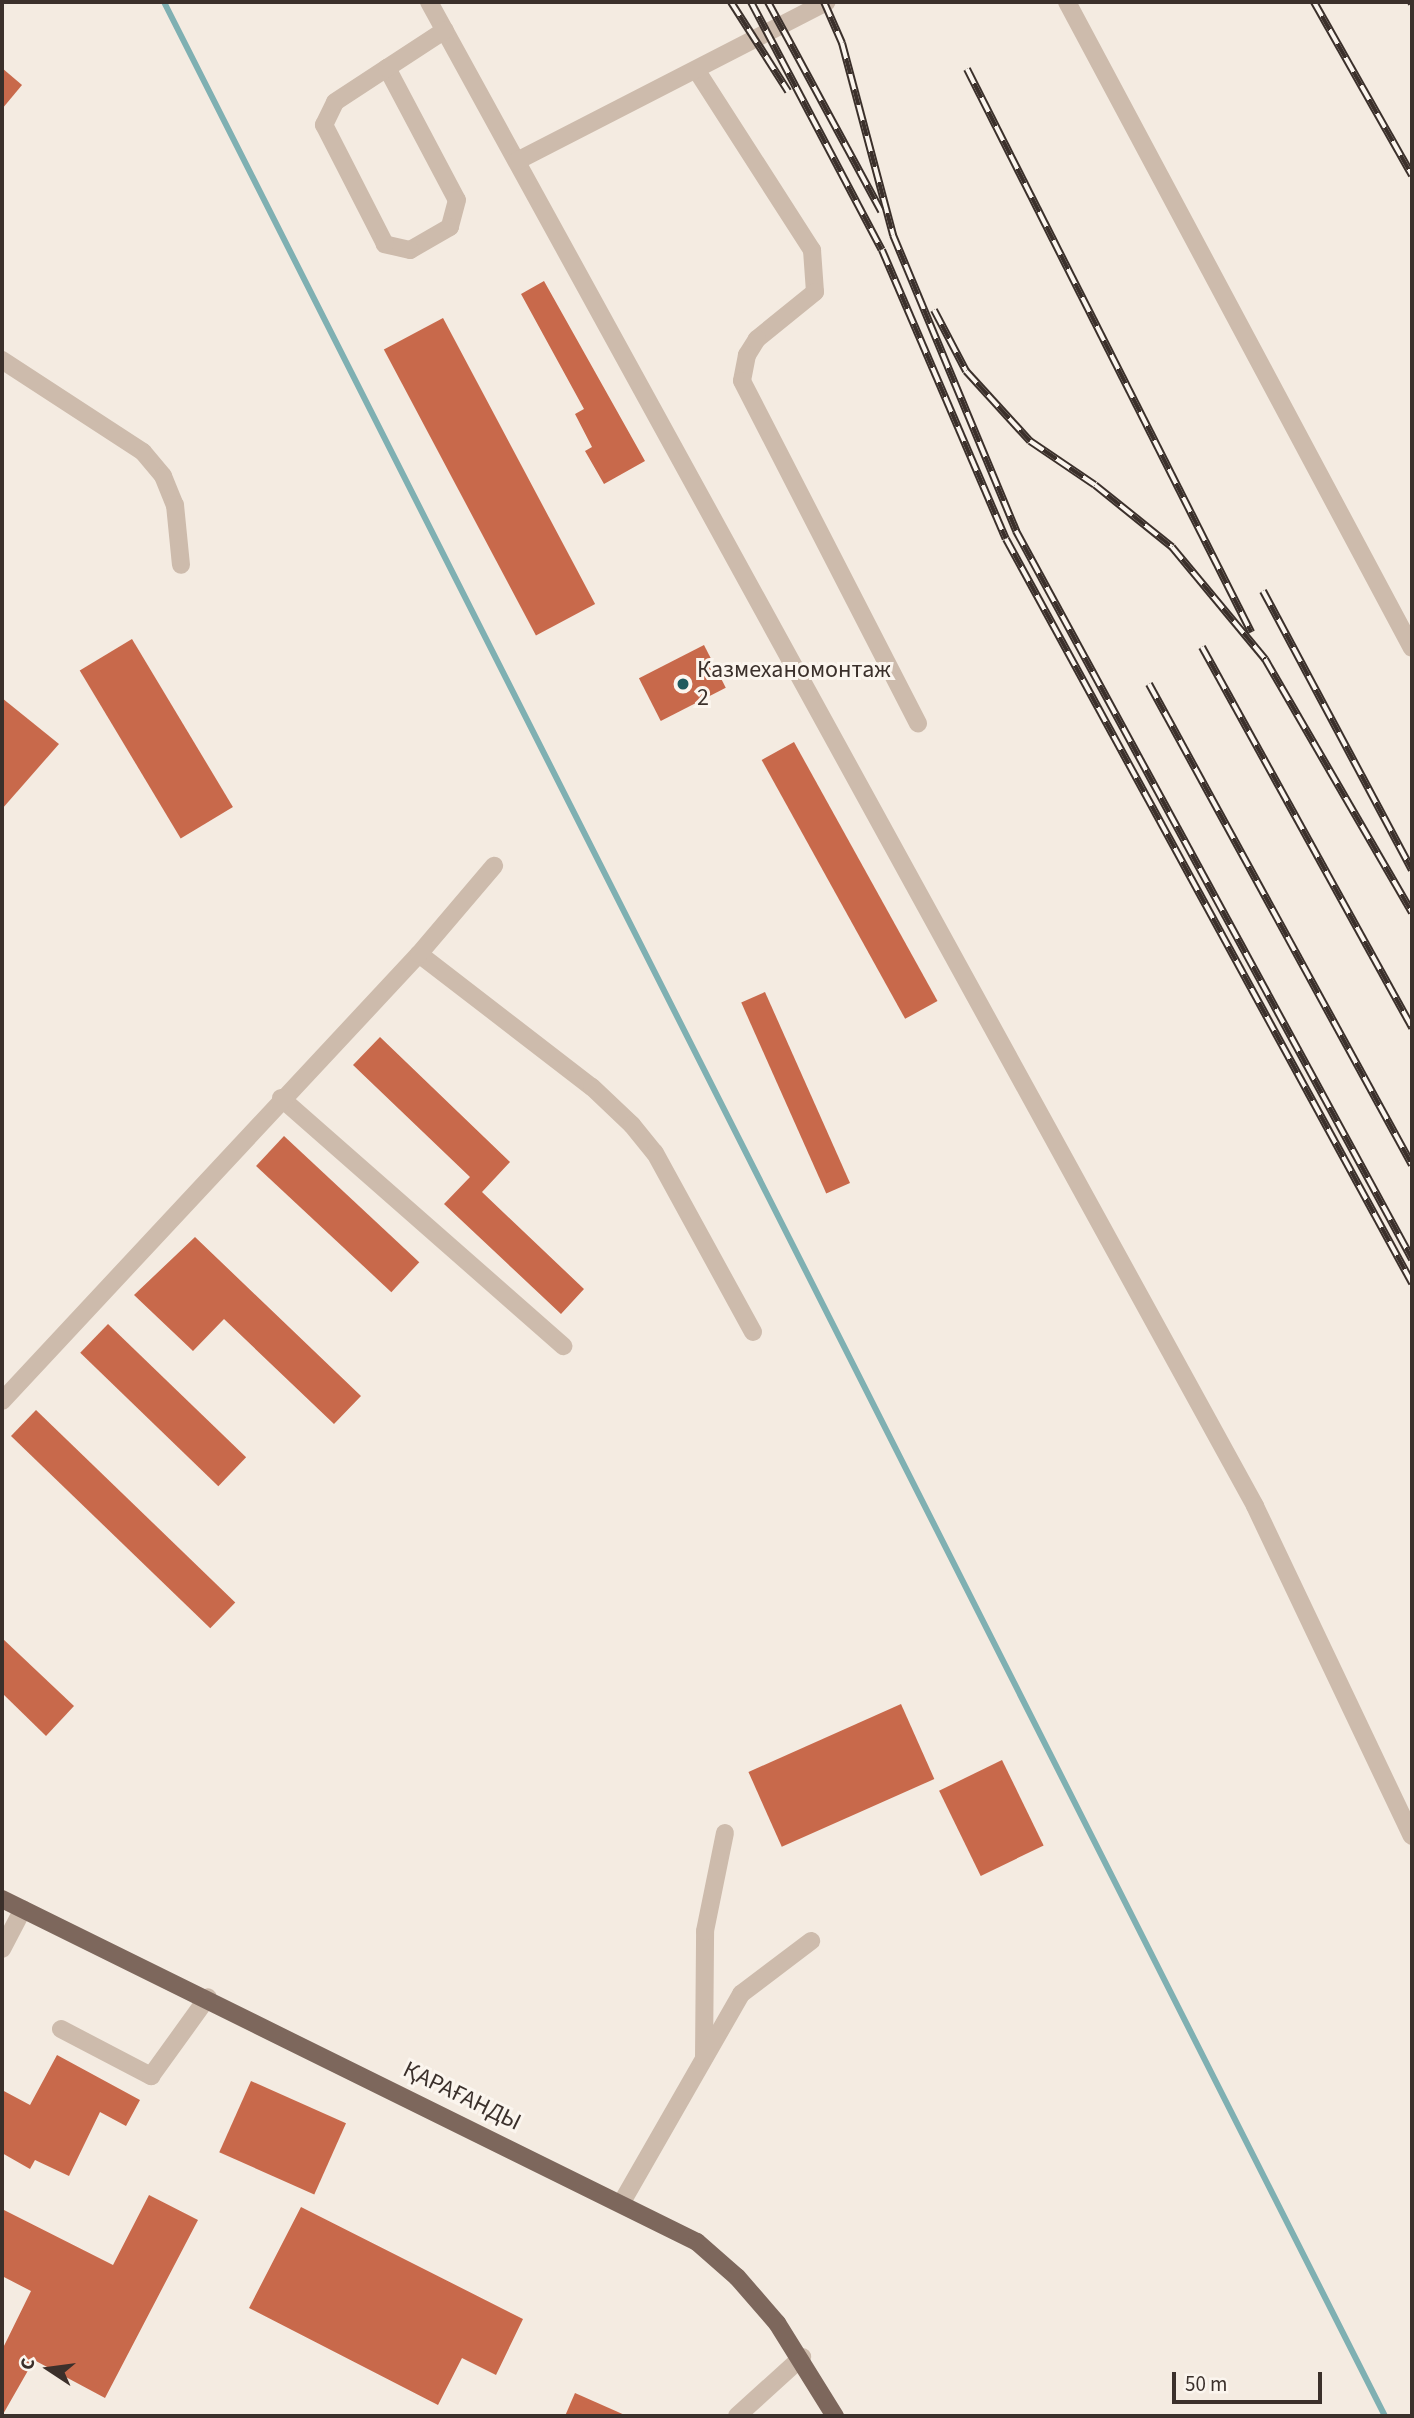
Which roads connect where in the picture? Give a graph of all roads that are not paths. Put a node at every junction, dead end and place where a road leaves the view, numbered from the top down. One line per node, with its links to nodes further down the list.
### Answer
1 (429, 2): 4 (street)
2 (826, 2): 6 (street)
3 (1067, 2): 10 (street)
4 (445, 30): 5 (street); 7 (street)
5 (387, 68): 5 (street)
6 (697, 71): 7 (street); 11 (street)
7 (517, 161): 19 (street)
8 (2, 360): 9 (street)
9 (181, 565)
10 (1412, 648)
11 (918, 723)
12 (494, 866): 13 (street)
13 (419, 954): 14 (street); 15 (street)
14 (281, 1098): 16 (street); 17 (street)
15 (753, 1332)
16 (563, 1346)
17 (2, 1401)
18 (725, 1833): 26 (street)
19 (1412, 1836)
20 (2, 1899): 21 (main road, ҚАРАҒАНДЫ)
21 (23, 1909): 23 (street); 24 (main road, ҚАРАҒАНДЫ)
22 (811, 1941): 26 (street)
23 (2, 1949)
24 (208, 1997): 25 (street); 27 (main road, ҚАРАҒАНДЫ)
25 (61, 2029)
26 (704, 2062): 27 (street)
27 (622, 2202): 28 (main road, ҚАРАҒАНДЫ)
28 (802, 2357): 29 (street); 30 (main road, ҚАРАҒАНДЫ)
29 (737, 2416)
30 (835, 2416)

